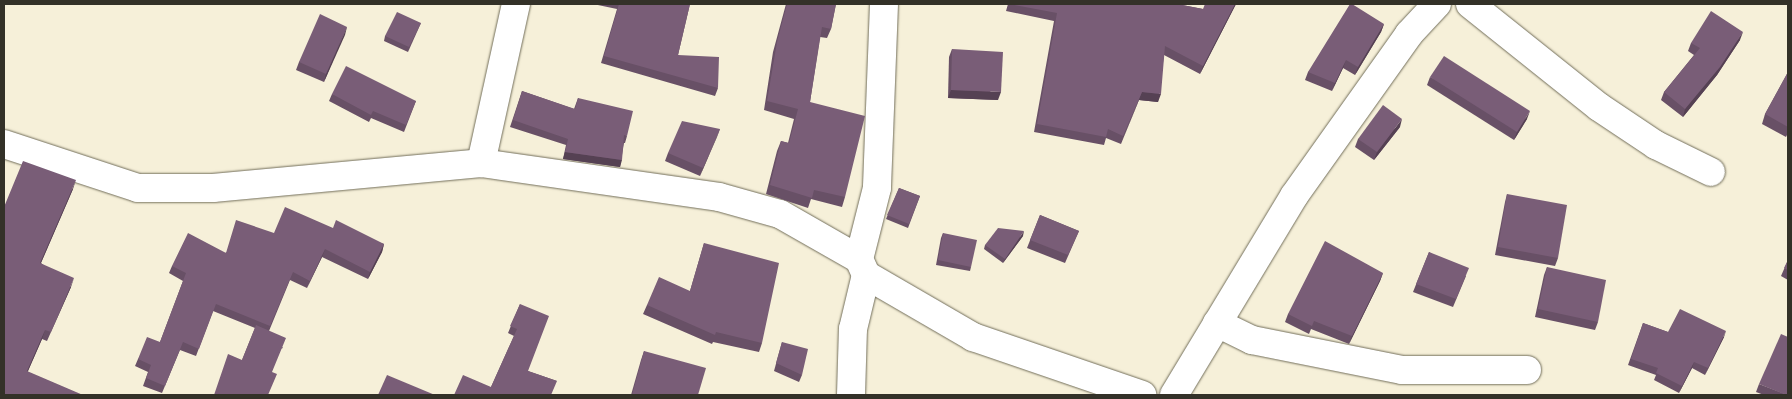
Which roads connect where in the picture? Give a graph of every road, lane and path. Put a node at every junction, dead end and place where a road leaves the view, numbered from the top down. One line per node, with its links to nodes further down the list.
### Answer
1 (516, 4): 6 (street)
2 (884, 4): 8 (street)
3 (1437, 4): 9 (street)
4 (1470, 4): 7 (street)
5 (4, 144): 6 (street)
6 (481, 163): 8 (street)
7 (1711, 172)
8 (862, 267): 11 (street); 12 (street)
9 (1217, 324): 10 (street); 13 (street)
10 (1527, 370)
11 (851, 395)
12 (1142, 395)
13 (1174, 395)

